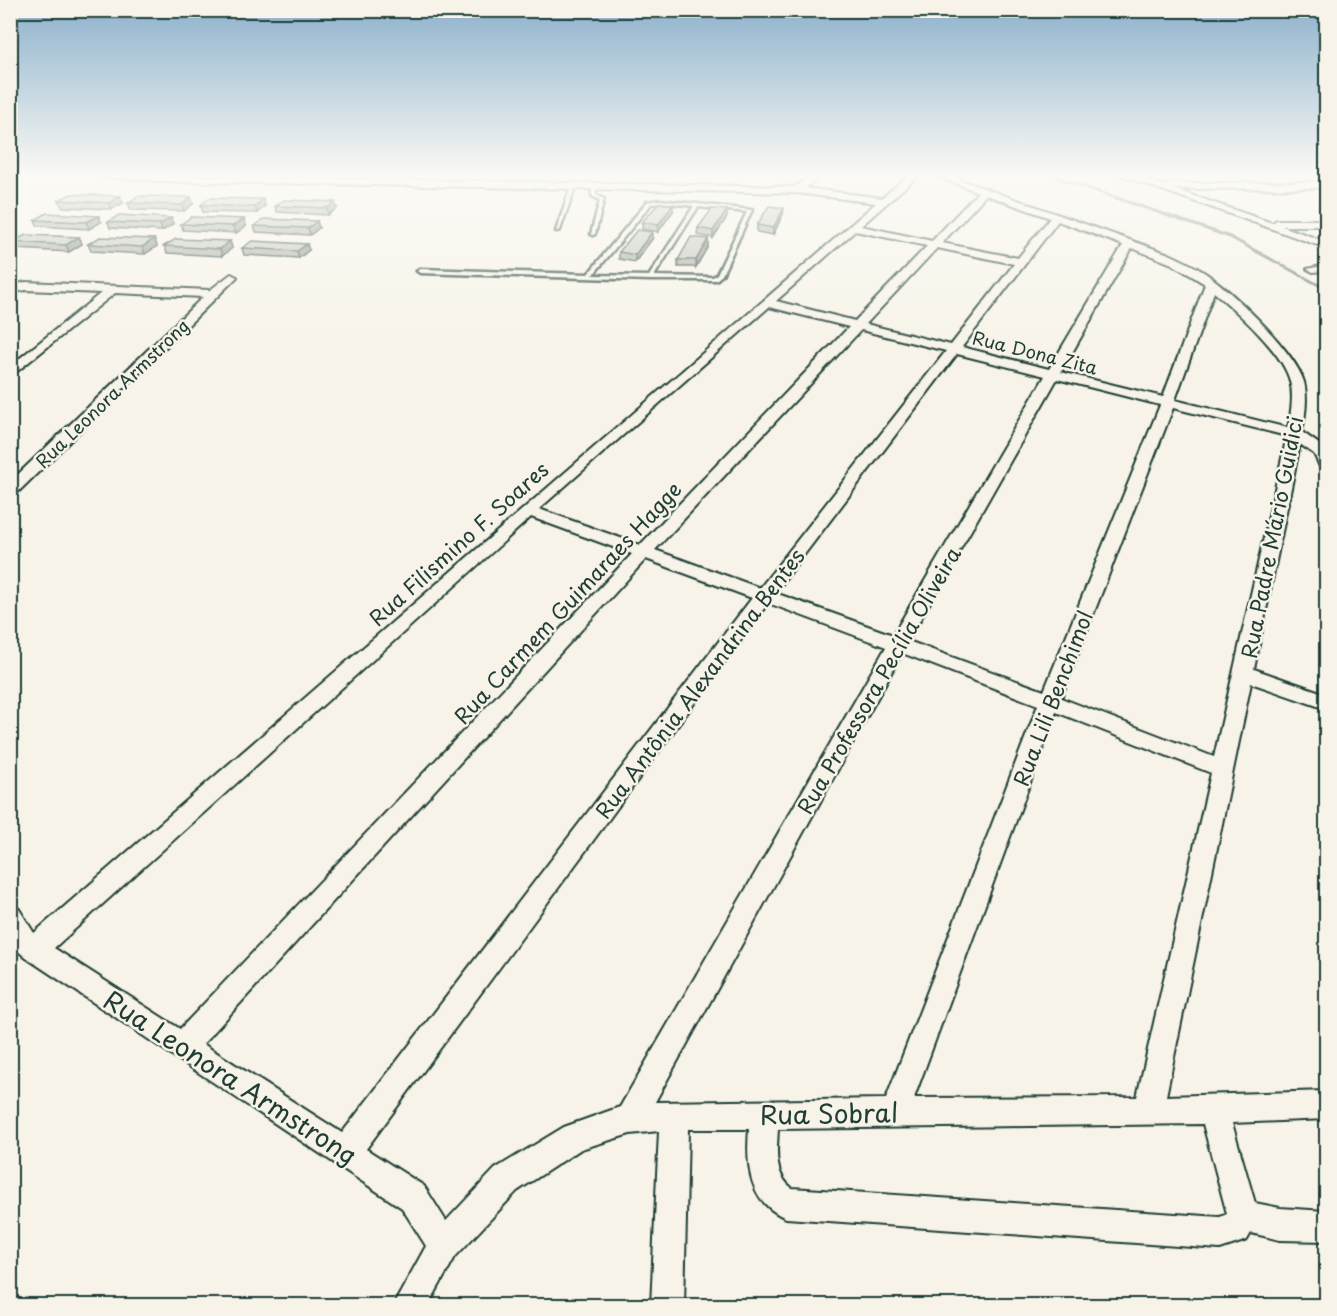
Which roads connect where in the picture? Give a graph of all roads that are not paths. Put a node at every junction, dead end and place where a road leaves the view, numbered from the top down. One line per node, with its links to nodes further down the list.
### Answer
1 (621, 235): 17 (lane)
2 (677, 235): 19 (lane)
3 (738, 235): 19 (lane)
4 (845, 235): 24 (street, Rua Filismino F. Soares)
5 (887, 235): 12 (street)
6 (943, 235): 12 (street, Rua Carmem Guimaraes Hagge)
7 (1041, 235): 13 (street, Rua Antônia Alexandrina Bentes)
8 (1108, 235): 10 (street, Rua Padre Mário Guidici)
9 (1297, 235): 11 (street)
10 (1129, 243): 20 (street, Rua Padre Mário Guidici); 28 (street, Rua Professora Pecília Oliveira)
11 (1326, 245)
12 (933, 246): 13 (street); 25 (street, Rua Carmem Guimaraes Hagge)
13 (1020, 262): 26 (street, Rua Antônia Alexandrina Bentes)
14 (1326, 268): 15 (street)
15 (1313, 269)
16 (420, 271): 17 (lane)
17 (589, 276): 19 (lane)
18 (231, 277): 23 (street, Rua Leonora Armstrong)
19 (650, 278)
20 (1210, 284): 29 (street, Rua Lili Benchimol); 30 (street, Rua Padre Mário Guidici)
21 (10, 290): 22 (street, Rua Leonora Armstrong)
22 (111, 291): 23 (street, Rua Leonora Armstrong); 27 (street)
23 (213, 294): 32 (street, Rua Leonora Armstrong)
24 (768, 303): 25 (street, Rua Dona Zita); 33 (street, Rua Filismino F. Soares)
25 (858, 327): 26 (street, Rua Dona Zita); 34 (street, Rua Carmem Guimaraes Hagge)
26 (953, 350): 28 (street, Rua Dona Zita); 35 (street, Rua Antônia Alexandrina Bentes)
27 (10, 373)
28 (1055, 375): 29 (street, Rua Dona Zita); 36 (street, Rua Professora Pecília Oliveira)
29 (1165, 404): 30 (street, Rua Dona Zita); 38 (street, Rua Lili Benchimol)
30 (1295, 434): 31 (street); 37 (street, Rua Padre Mário Guidici)
31 (1325, 457)
32 (10, 491)
33 (528, 511): 34 (street); 41 (street, Rua Filismino F. Soares)
34 (644, 552): 35 (street); 42 (street, Rua Carmem Guimaraes Hagge)
35 (765, 594): 36 (street); 50 (street, Rua Antônia Alexandrina Bentes)
36 (897, 644): 38 (street); 49 (street, Rua Professora Pecília Oliveira)
37 (1243, 673): 39 (street); 40 (street, Rua Padre Mário Guidici)
38 (1050, 701): 40 (street); 46 (street, Rua Lili Benchimol)
39 (1326, 702)
40 (1223, 769): 45 (street, Rua Padre Mário Guidici)
41 (19, 936): 42 (street, Rua Leonora Armstrong)
42 (183, 1046): 50 (street, Rua Leonora Armstrong)
43 (1326, 1105): 44 (street, Rua Sobral)
44 (1214, 1109): 45 (street, Rua Sobral); 51 (street)
45 (1148, 1111): 46 (street, Rua Sobral)
46 (895, 1112): 47 (street, Rua Sobral)
47 (764, 1114): 48 (street, Rua Sobral); 51 (street)
48 (674, 1115): 49 (street, Rua Sobral); 55 (street)
49 (630, 1119): 53 (street, Rua Sobral)
50 (346, 1152): 53 (street, Rua Leonora Armstrong)
51 (1243, 1216): 52 (street)
52 (1326, 1226)
53 (444, 1246): 54 (street, Rua Sobral)
54 (409, 1305)
55 (667, 1305)

